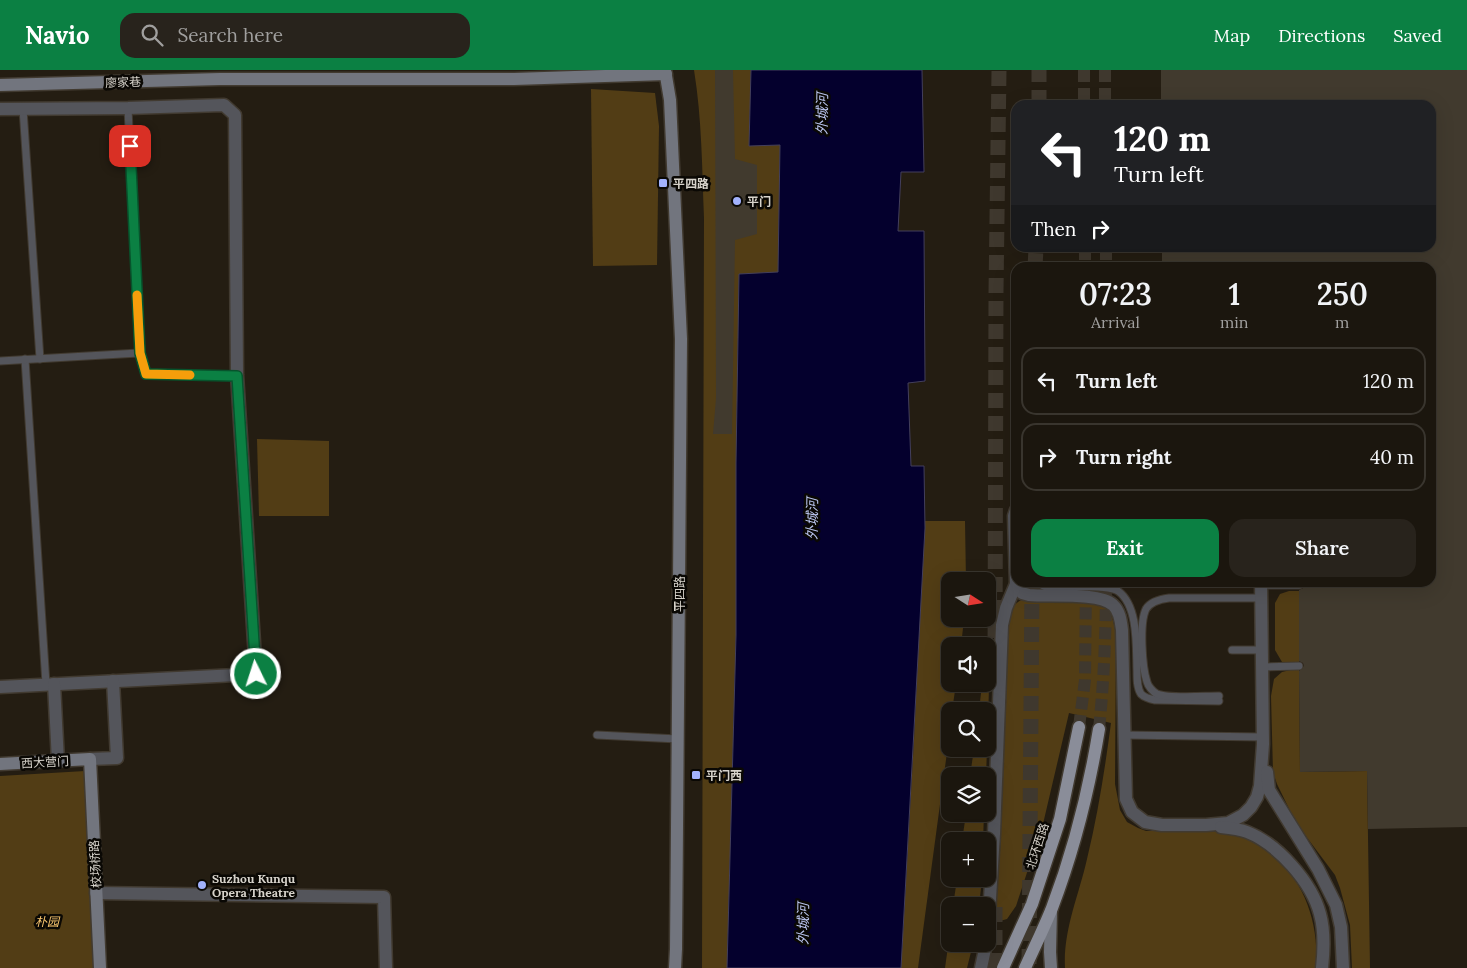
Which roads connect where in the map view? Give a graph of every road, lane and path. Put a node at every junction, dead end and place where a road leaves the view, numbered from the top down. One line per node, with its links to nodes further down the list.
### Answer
1 (666, 72): 2 (street, 廖家巷); 29 (street, 平四路)
2 (0, 85)
3 (128, 108): 5 (street); 6 (lane); 10 (street)
4 (0, 109): 5 (street)
5 (24, 109): 7 (lane)
6 (140, 353): 7 (lane); 10 (lane)
7 (40, 358): 8 (lane)
8 (25, 360): 9 (lane); 23 (lane)
9 (0, 361)
10 (237, 376): 22 (street)
11 (1015, 587): 36 (street)
12 (1018, 587): 17 (street)
13 (1034, 587): 17 (lane)
14 (1107, 587): 15 (lane)
15 (1252, 587)
16 (1260, 587): 19 (street)
17 (1033, 596): 28 (street)
18 (1232, 650): 19 (lane)
19 (1262, 650): 21 (street)
20 (1299, 666): 21 (lane)
21 (1262, 667): 30 (street)
22 (113, 681): 23 (street); 31 (street)
23 (50, 684): 24 (street); 32 (street)
24 (0, 687)
25 (1080, 726): 43 (main road, 北环西路)
26 (1099, 729): 37 (main road)
27 (597, 735): 29 (lane)
28 (1124, 735): 30 (lane); 34 (street)
29 (678, 739): 41 (street, 平四路)
30 (1263, 740): 34 (street); 47 (street)
31 (90, 759): 32 (street, 西大营门); 35 (street, 校场桥路)
32 (58, 761): 33 (street, 西大营门)
33 (0, 764)
34 (1206, 825): 46 (street)
35 (96, 892): 39 (street, 校场桥路); 40 (street)
36 (990, 897)
37 (1051, 910): 44 (main road); 45 (street)
38 (984, 952): 42 (street)
39 (100, 968)
40 (386, 968)
41 (675, 968)
42 (981, 968)
43 (1003, 968)
44 (1025, 968)
45 (1051, 968)
46 (1322, 968)
47 (1343, 968)

